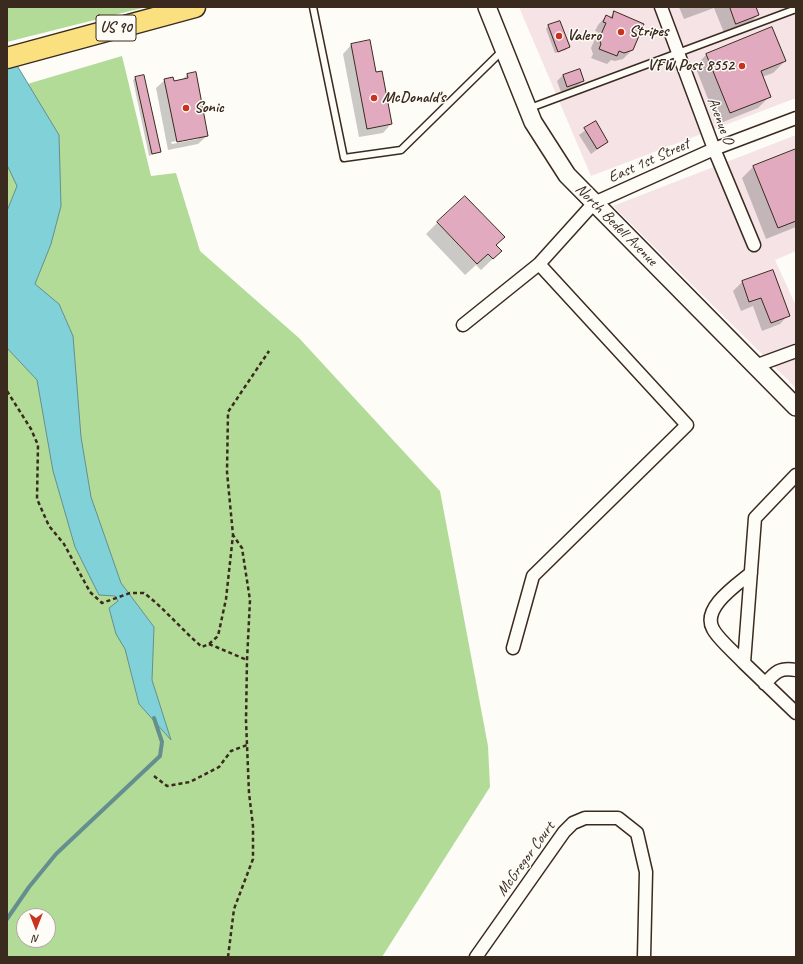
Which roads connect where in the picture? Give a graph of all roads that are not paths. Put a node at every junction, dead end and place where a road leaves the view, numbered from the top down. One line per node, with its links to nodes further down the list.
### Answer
1 (195, 7): 8 (highway, US 90)
2 (313, 7): 6 (lane)
3 (487, 7): 6 (main road, North Bedell Avenue)
4 (661, 7): 7 (street, Avenue O)
5 (796, 8): 7 (lane)
6 (504, 49): 9 (main road, North Bedell Avenue)
7 (678, 53): 9 (lane); 11 (street, Avenue O)
8 (7, 58)
9 (528, 109): 12 (main road, North Bedell Avenue)
10 (796, 118): 11 (street, East 1st Street)
11 (714, 149): 12 (street, East 1st Street); 13 (street, Avenue O)
12 (594, 203): 14 (street, East 1st Street); 17 (main road, North Bedell Avenue)
13 (754, 244)
14 (539, 264): 15 (street, East 1st Street); 21 (street)
15 (463, 326)
16 (796, 350): 17 (street)
17 (755, 366): 18 (main road, North Bedell Avenue)
18 (796, 407)
19 (796, 476): 20 (street)
20 (751, 573): 22 (street); 22 (street)
21 (513, 648)
22 (744, 663): 24 (street)
23 (796, 670): 24 (street)
24 (765, 684): 25 (street)
25 (796, 713)
26 (476, 957): 27 (street, McGregor Court)
27 (644, 957)

